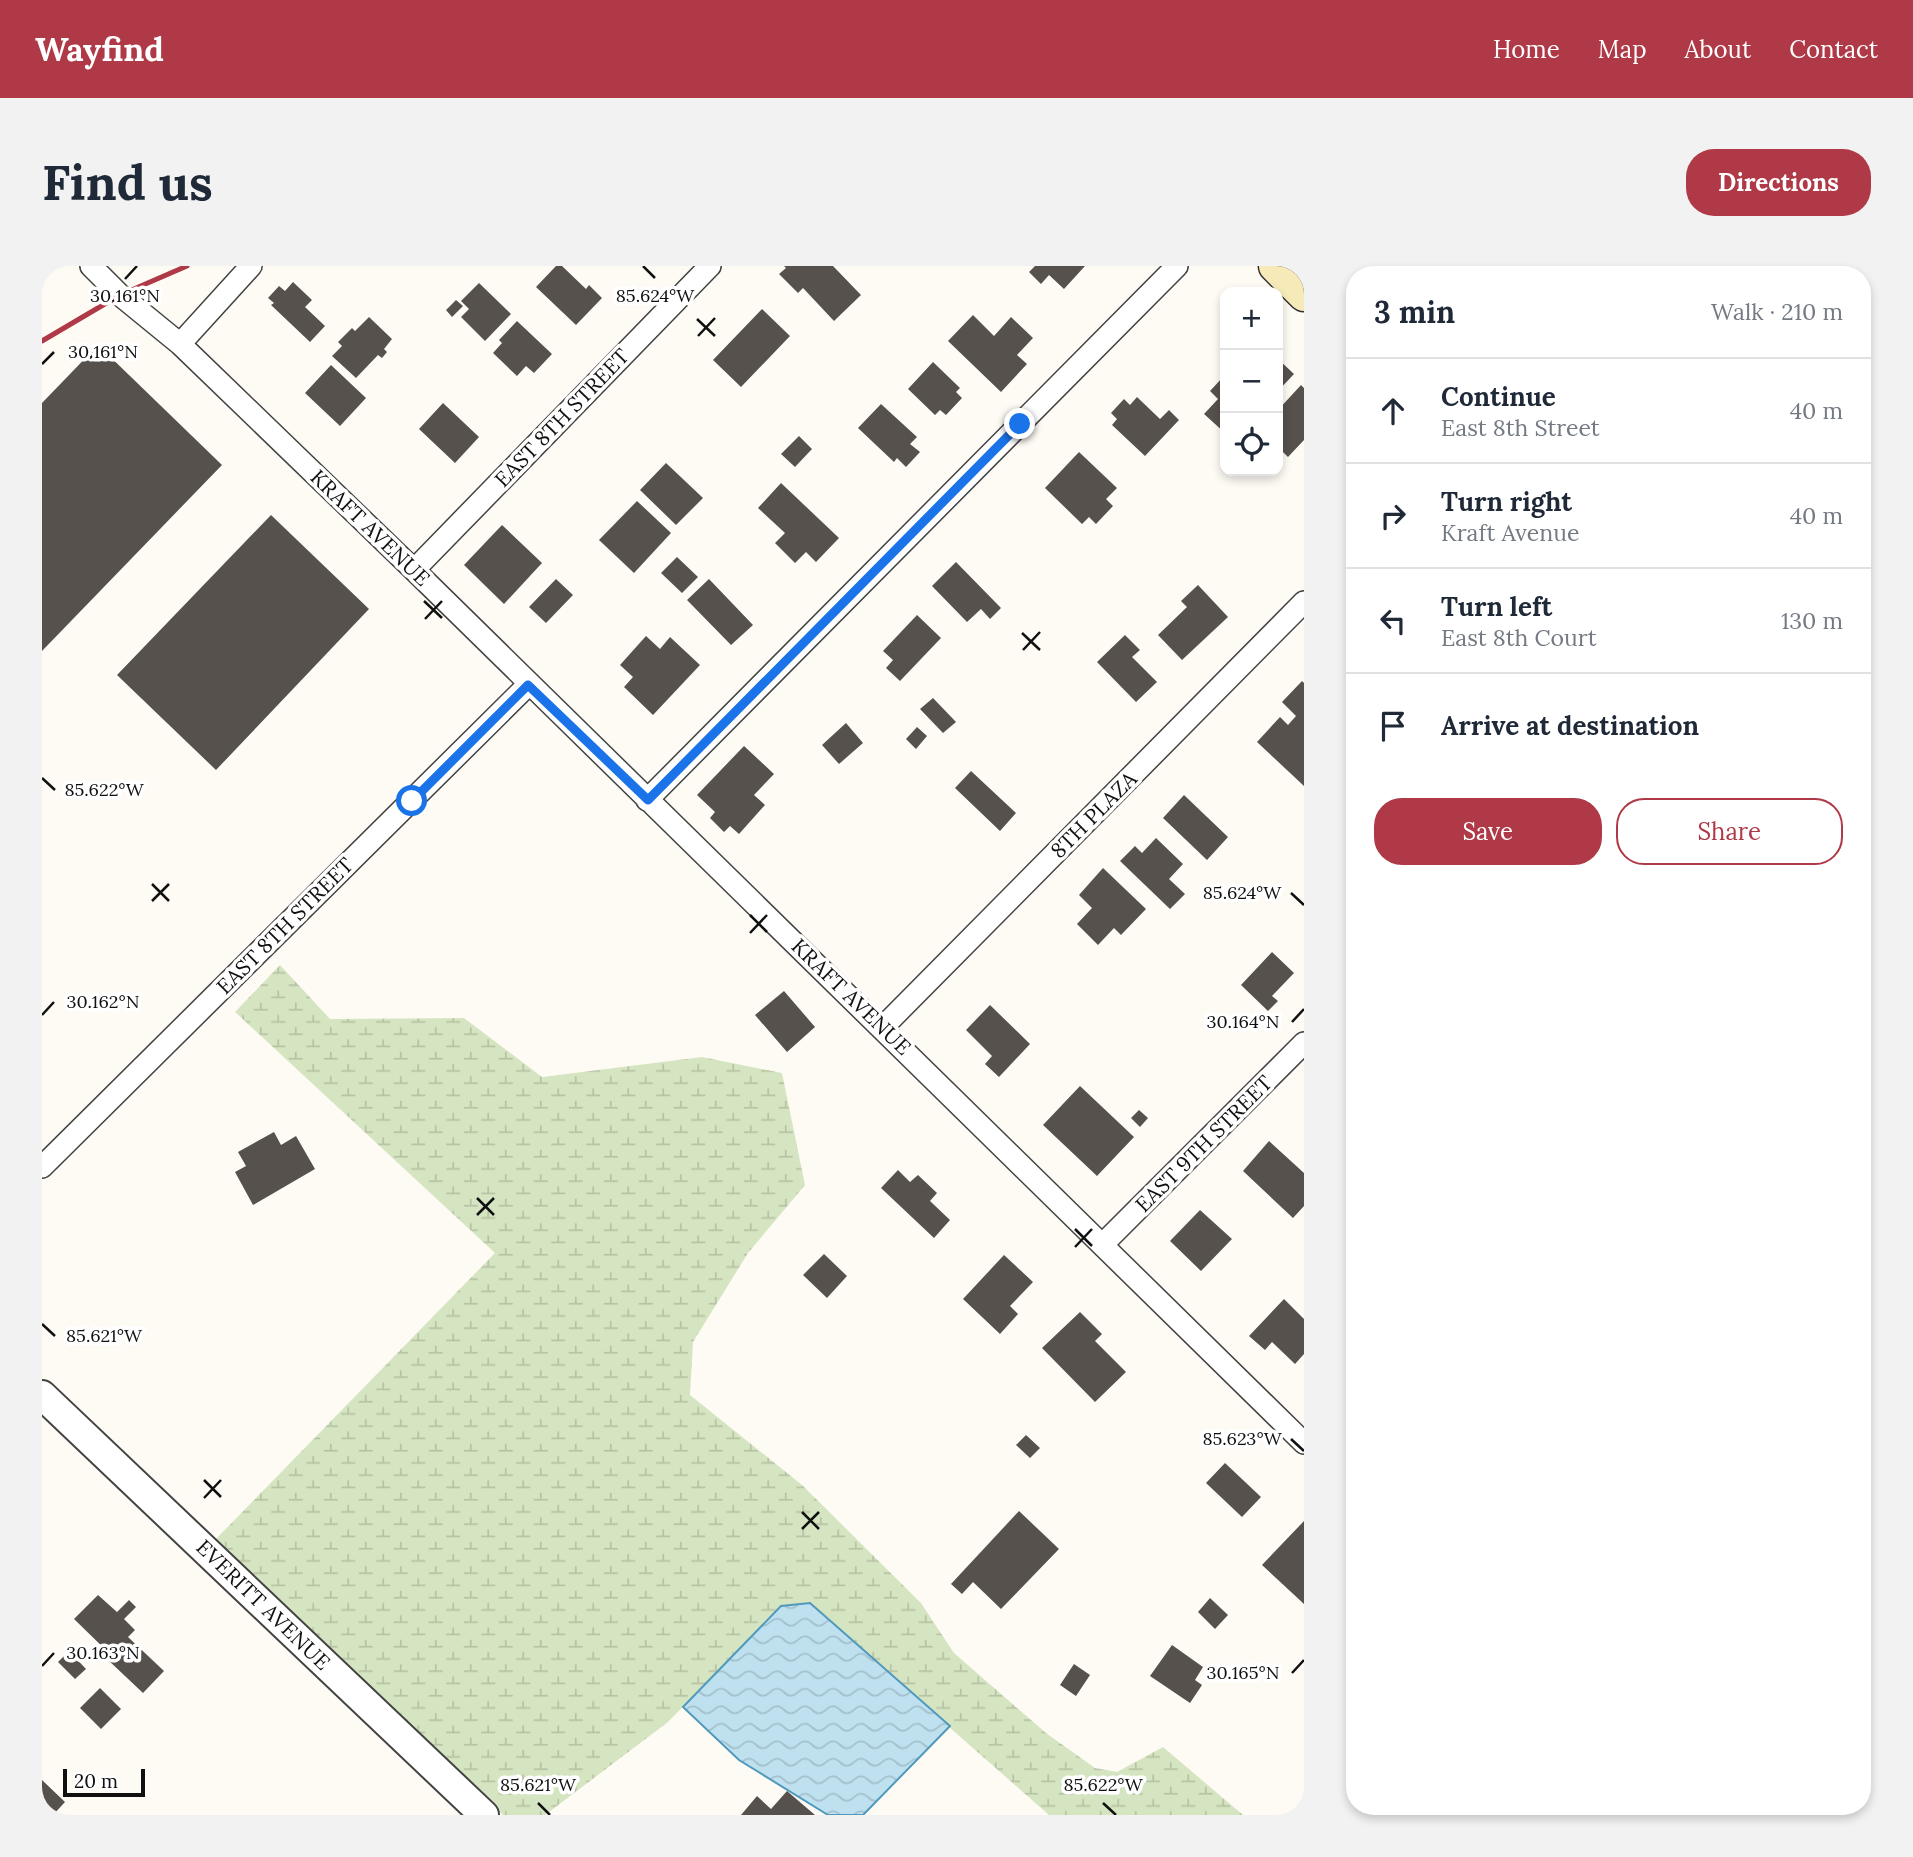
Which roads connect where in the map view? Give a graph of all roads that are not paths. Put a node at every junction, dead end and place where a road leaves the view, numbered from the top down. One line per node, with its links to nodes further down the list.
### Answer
1 (91, 266): 7 (street, KRAFT AVENUE)
2 (251, 266): 7 (street)
3 (710, 266): 8 (street, EAST 8TH STREET)
4 (1177, 266): 11 (street)
5 (1275, 266): 6 (main road)
6 (1304, 295)
7 (180, 344): 8 (street, KRAFT AVENUE)
8 (414, 570): 10 (street, KRAFT AVENUE)
9 (1304, 602): 12 (street, 8TH PLAZA)
10 (528, 685): 11 (street, KRAFT AVENUE); 14 (street, EAST 8TH STREET)
11 (648, 800): 12 (street, KRAFT AVENUE)
12 (883, 1027): 15 (street, KRAFT AVENUE)
13 (1304, 1043): 15 (street, EAST 9TH STREET)
14 (42, 1167)
15 (1103, 1244): 17 (street, KRAFT AVENUE)
16 (42, 1395): 18 (street, EVERITT AVENUE)
17 (1304, 1443)
18 (484, 1815)

